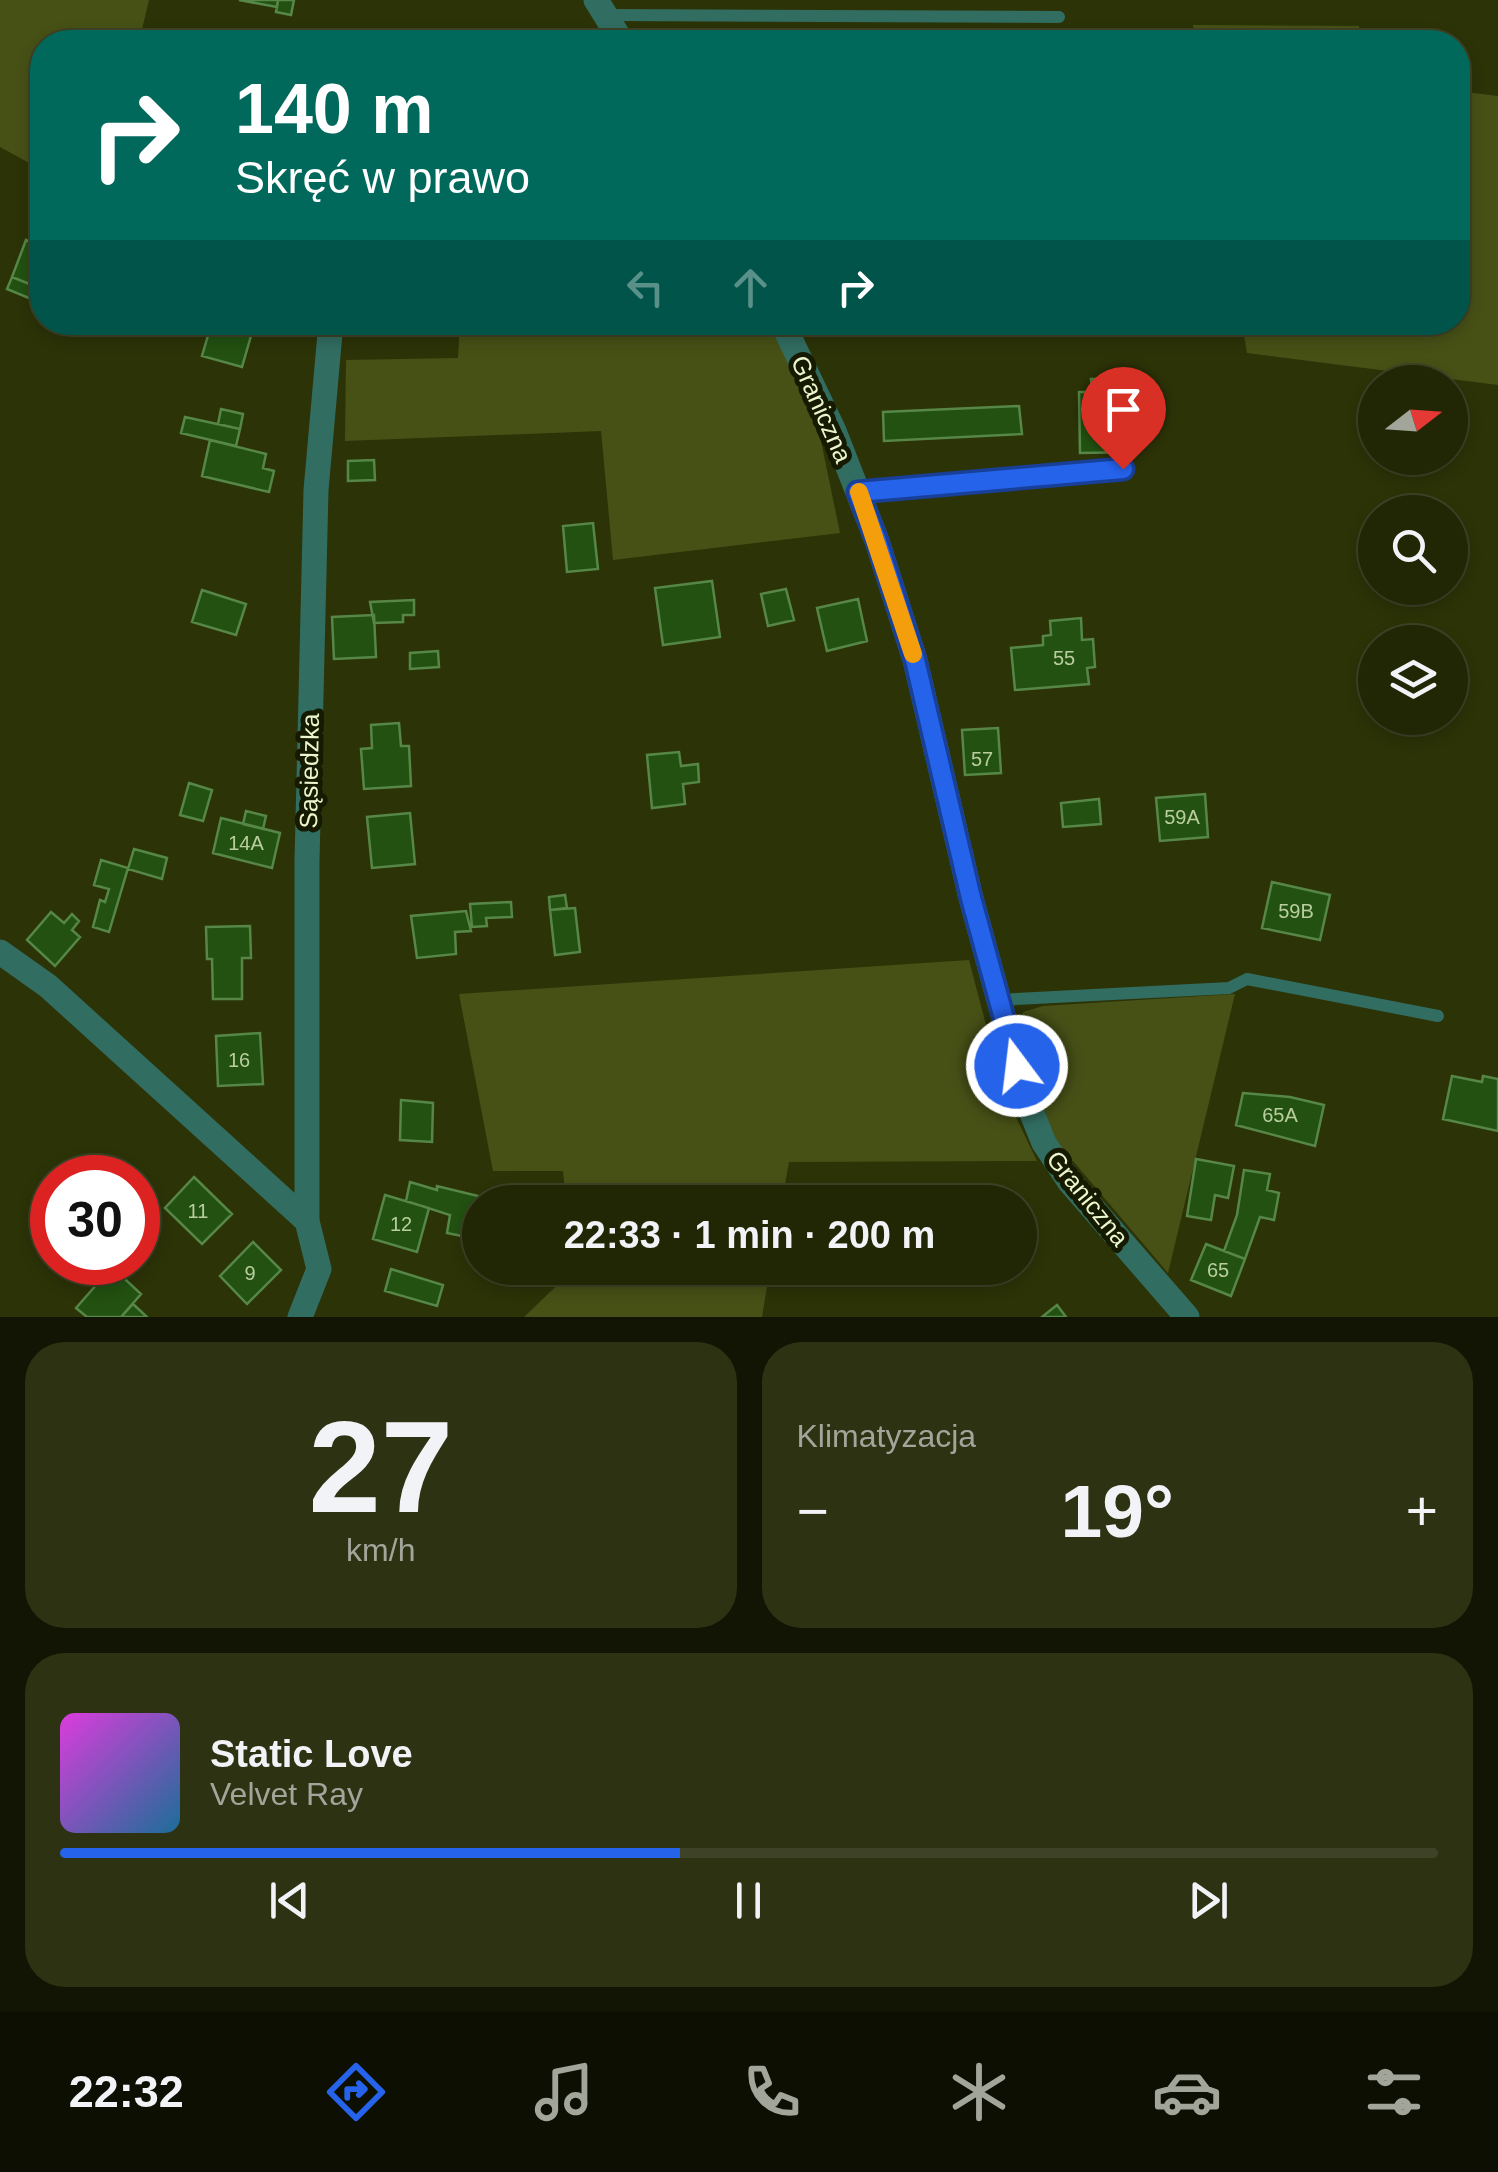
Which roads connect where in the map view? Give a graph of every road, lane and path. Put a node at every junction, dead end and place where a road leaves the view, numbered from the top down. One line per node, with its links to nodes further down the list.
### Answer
1 (600, 8): 2 (lane); 3 (street)
2 (1059, 16)
3 (614, 30)
4 (330, 335): 11 (street, Sąsiedzka)
5 (788, 335): 7 (street, Graniczna)
6 (1123, 469): 7 (lane)
7 (858, 492): 9 (street, Graniczna)
8 (0, 952): 11 (street)
9 (999, 1000): 10 (lane); 13 (street, Graniczna)
10 (1438, 1016)
11 (307, 1221): 12 (street, Sąsiedzka)
12 (300, 1317)
13 (1188, 1317)

